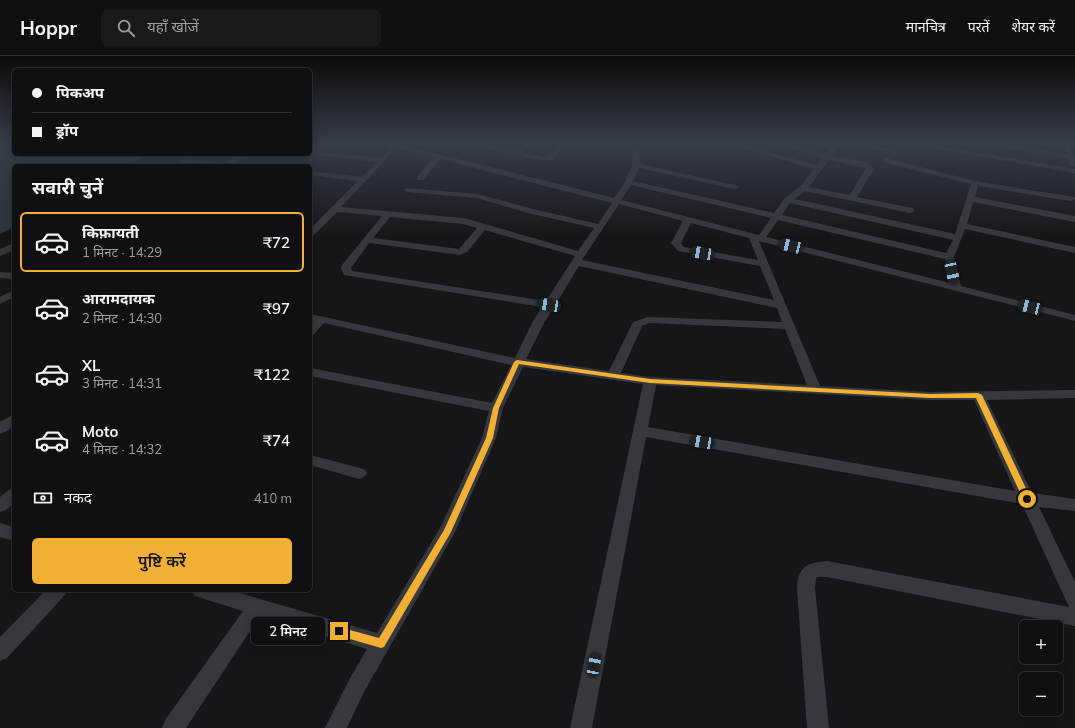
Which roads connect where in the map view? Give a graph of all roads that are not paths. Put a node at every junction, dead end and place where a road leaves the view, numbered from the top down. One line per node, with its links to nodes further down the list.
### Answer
1 (322, 174): 11 (street)
2 (369, 174): 11 (street)
3 (423, 174): 10 (street)
4 (509, 174): 21 (street)
5 (632, 174): 12 (street)
6 (678, 174): 14 (street)
7 (814, 174): 15 (street)
8 (867, 174): 17 (street)
9 (942, 174): 13 (street)
10 (420, 178)
11 (364, 179): 22 (street)
12 (629, 182): 21 (street); 25 (street)
13 (975, 183): 18 (street); 19 (street)
14 (735, 187)
15 (804, 188): 17 (street); 20 (street)
16 (407, 190): 30 (street)
17 (852, 198): 23 (street)
18 (970, 199): 26 (street); 29 (street)
19 (1071, 199)
20 (788, 200): 25 (street); 33 (street)
21 (616, 202): 27 (street); 30 (street)
22 (336, 210): 24 (street); 31 (street)
23 (910, 210)
24 (388, 214): 28 (street); 34 (street)
25 (776, 216): 32 (street); 38 (street)
26 (1075, 219)
27 (688, 220): 32 (street); 40 (street)
28 (483, 226): 34 (street); 39 (street)
29 (962, 226): 33 (street); 36 (street)
30 (600, 227): 39 (street)
31 (312, 231)
32 (757, 237): 40 (street); 43 (street)
33 (958, 238): 38 (street)
34 (367, 240): 46 (street)
35 (12, 247): 37 (street)
36 (1075, 250)
37 (0, 253)
38 (949, 257): 43 (street)
39 (578, 258): 46 (street); 47 (street)
40 (764, 264): 47 (street)
41 (0, 275): 42 (street)
42 (12, 276)
43 (956, 288): 49 (street)
44 (12, 294): 45 (street)
45 (0, 302)
46 (549, 305): 53 (street)
47 (780, 305): 51 (street)
48 (312, 317): 50 (street)
49 (1075, 318)
50 (322, 319): 52 (street); 53 (street)
51 (789, 326): 55 (street); 57 (street)
52 (312, 330)
53 (517, 362): 55 (street); 60 (street)
54 (312, 372): 60 (street)
55 (613, 376): 56 (street)
56 (650, 381): 57 (street); 63 (street)
57 (815, 389): 59 (street)
58 (1075, 394): 59 (street)
59 (978, 395): 67 (street)
60 (496, 408): 77 (street)
61 (12, 420): 62 (street)
62 (0, 429)
63 (640, 431): 67 (street); 81 (street)
64 (312, 461): 65 (street)
65 (359, 473)
66 (12, 496): 69 (street)
67 (1027, 499): 68 (street); 74 (street)
68 (1075, 505)
69 (0, 506)
70 (0, 530): 71 (street)
71 (12, 533)
72 (56, 592): 78 (street)
73 (208, 592): 75 (street)
74 (1075, 601)
75 (256, 606): 77 (street); 79 (street)
76 (1075, 617): 82 (street)
77 (381, 644): 80 (street)
78 (0, 651)
79 (173, 728)
80 (336, 728)
81 (581, 728)
82 (818, 728)

